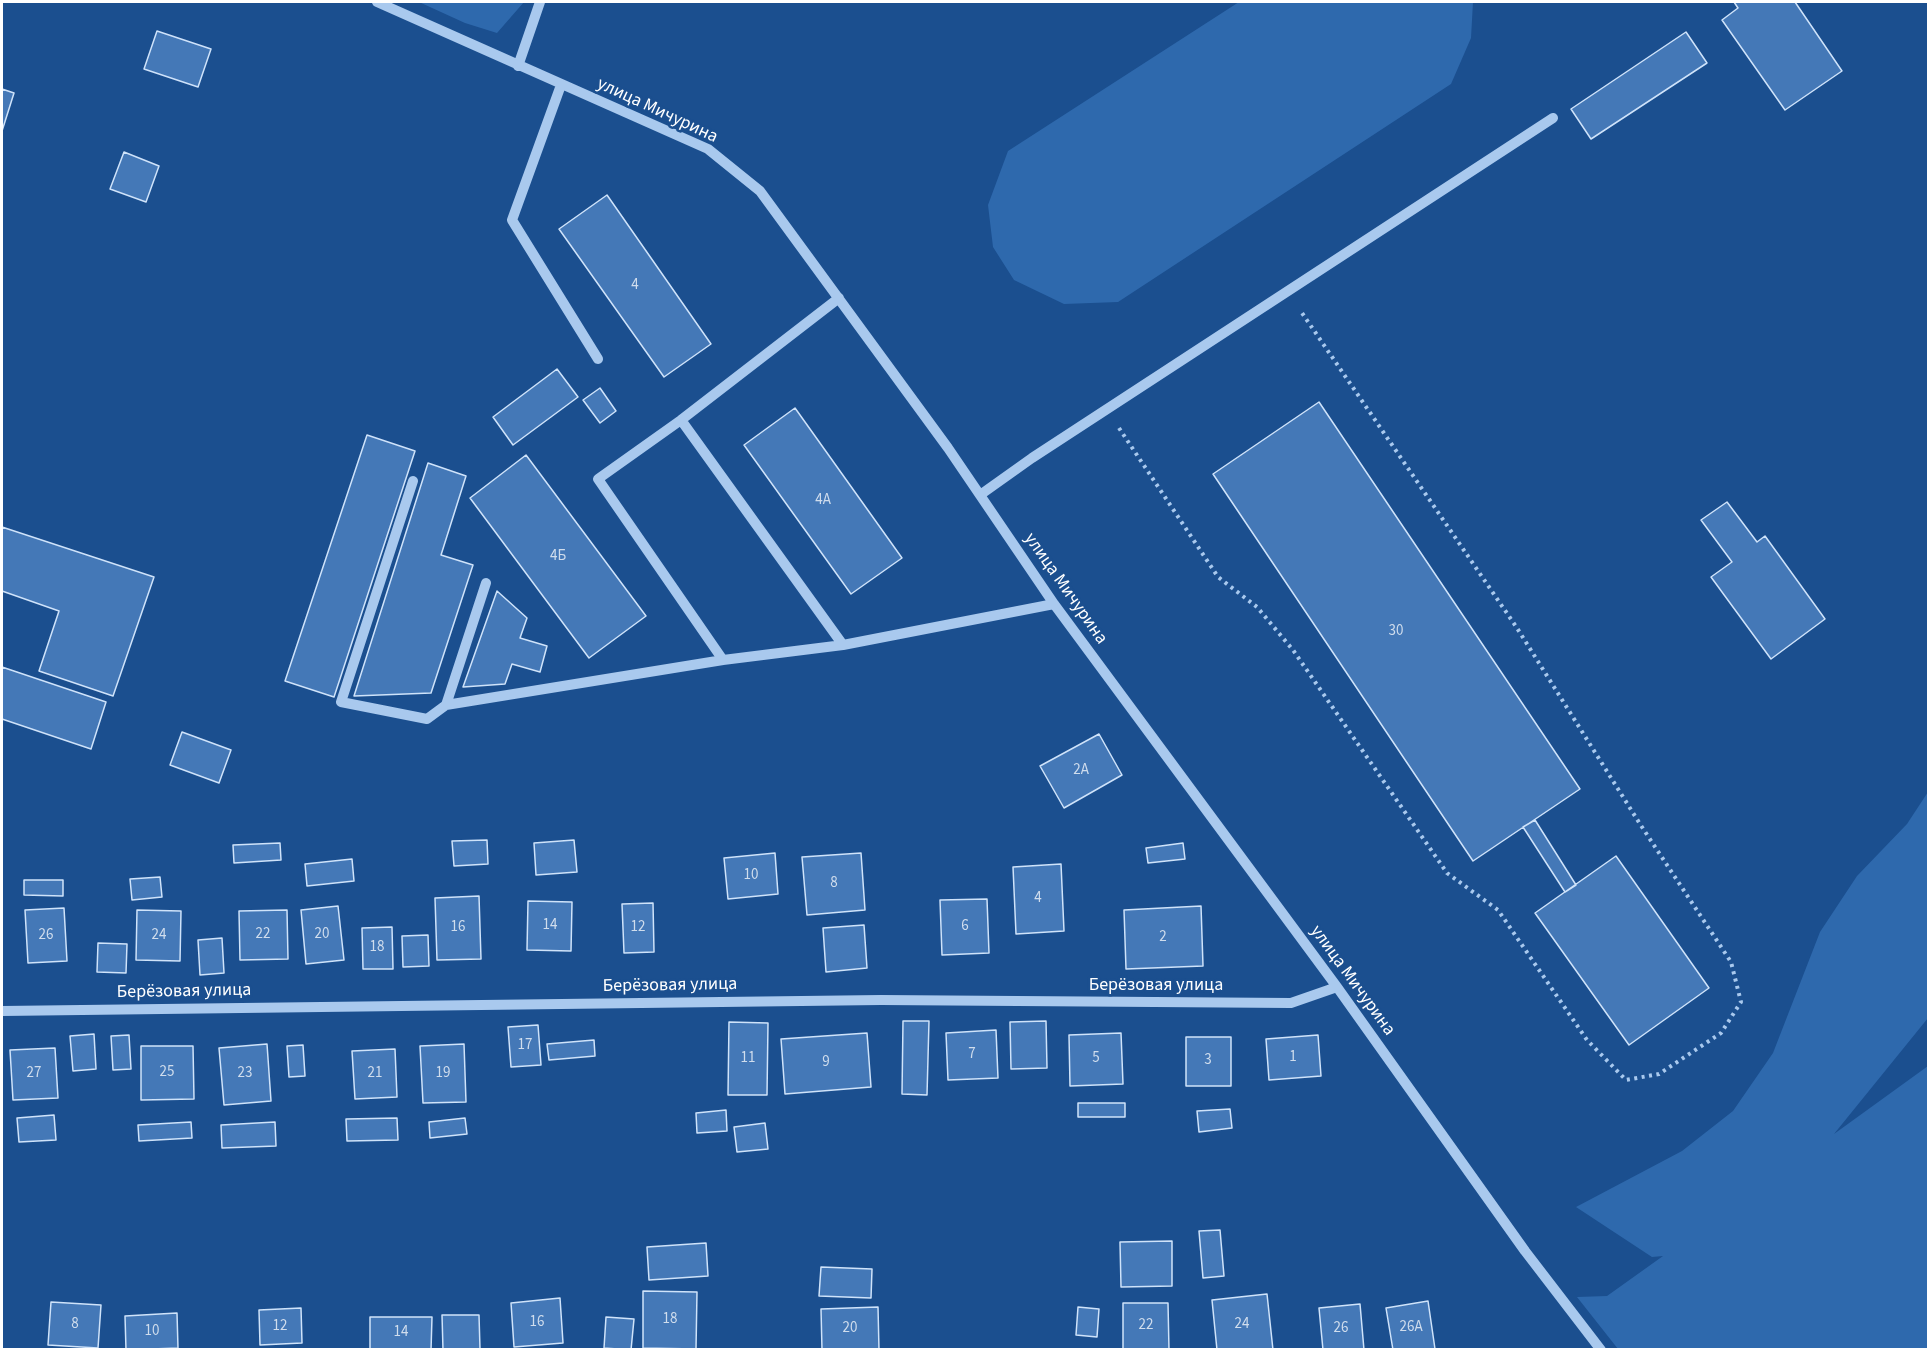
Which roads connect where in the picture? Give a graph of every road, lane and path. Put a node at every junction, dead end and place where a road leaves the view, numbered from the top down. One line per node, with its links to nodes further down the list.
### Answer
1 (377, 2): 3 (street, улица Мичурина)
2 (540, 2): 3 (street)
3 (518, 66): 4 (street, улица Мичурина)
4 (561, 85): 7 (street, улица Мичурина); 8 (street)
5 (1553, 118): 6 (street)
6 (1288, 292): 9 (street); 9 (path)
7 (839, 298): 10 (street); 12 (street, улица Мичурина)
8 (598, 359)
9 (1106, 410): 12 (street)
10 (681, 420): 15 (street); 16 (street)
11 (413, 481): 17 (street)
12 (980, 495): 14 (street, улица Мичурина)
13 (486, 583): 17 (street)
14 (1054, 604): 15 (street); 18 (street, улица Мичурина)
15 (843, 645): 16 (street)
16 (723, 660): 17 (street)
17 (446, 705)
18 (1337, 987): 19 (street, Берёзовая улица); 20 (street, улица Мичурина)
19 (2, 1011)
20 (1601, 1350)

